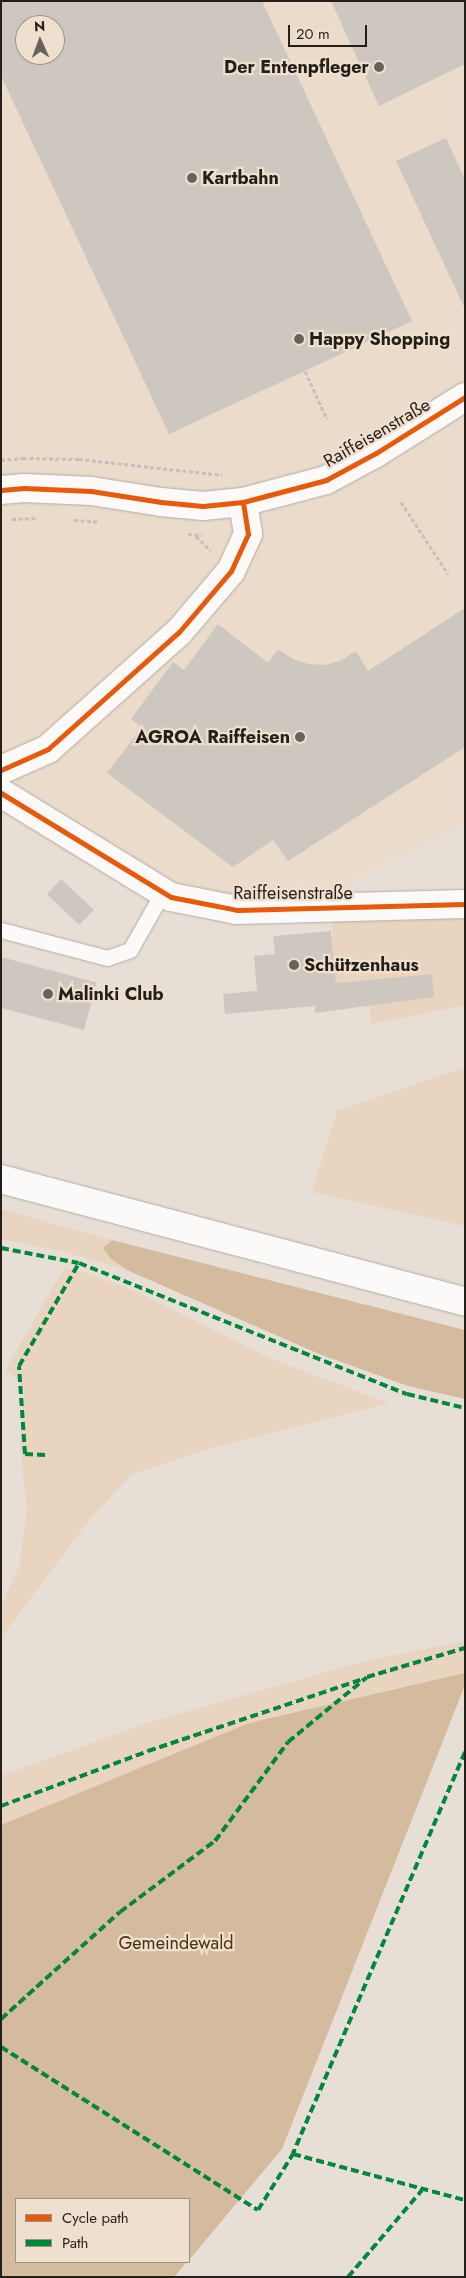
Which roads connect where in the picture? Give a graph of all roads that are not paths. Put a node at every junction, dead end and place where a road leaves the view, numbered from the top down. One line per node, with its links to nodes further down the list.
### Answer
1 (465, 397): 3 (street, Raiffeisenstraße)
2 (1, 490): 3 (street, Raiffeisenstraße)
3 (243, 502): 4 (street)
4 (1, 770)
5 (1, 793): 6 (street, Raiffeisenstraße)
6 (163, 892): 7 (street, Raiffeisenstraße); 8 (lane)
7 (465, 904)
8 (1, 930)
9 (1, 1179): 10 (street)
10 (465, 1302)

